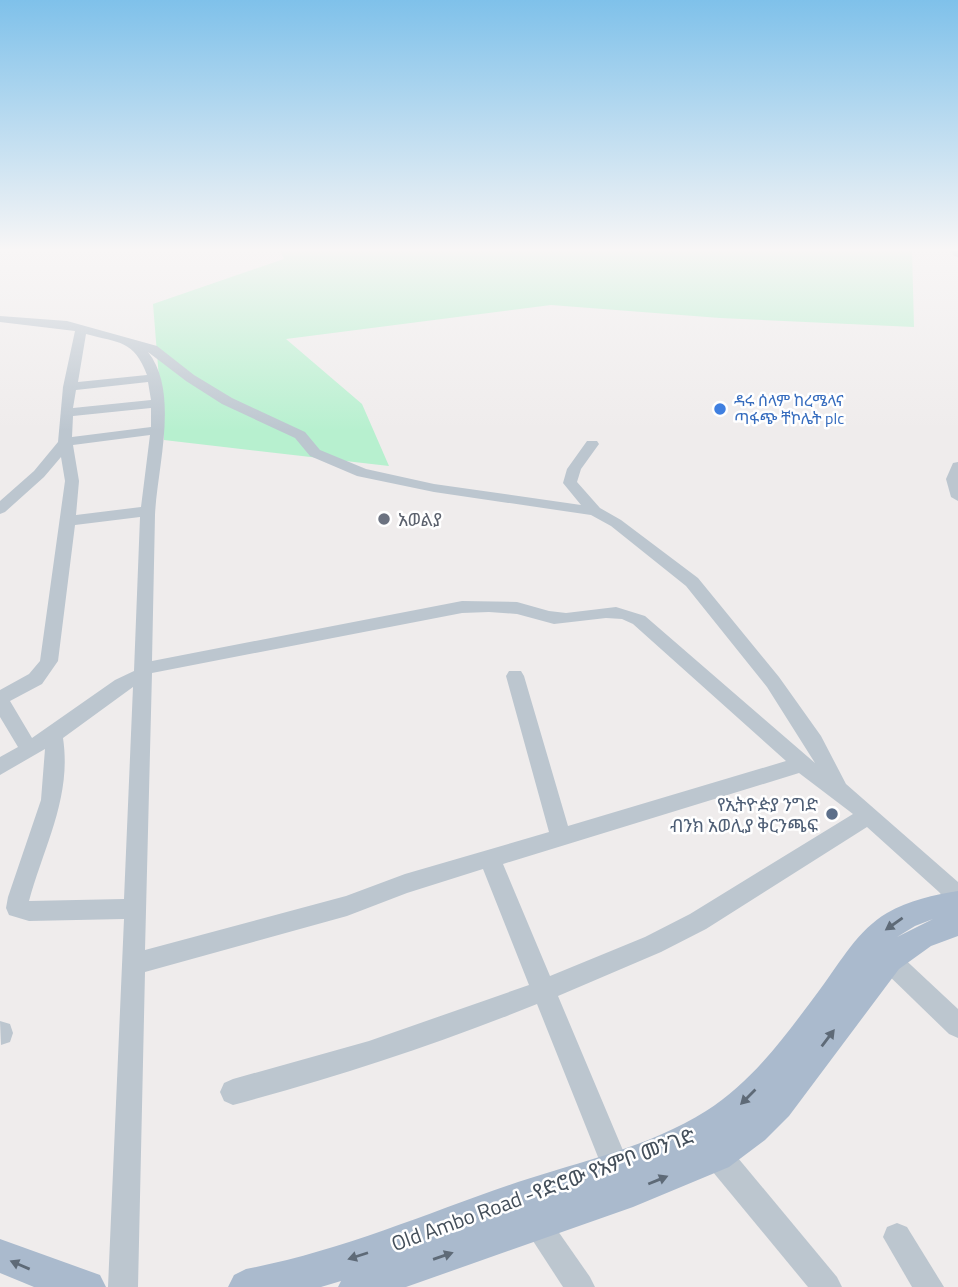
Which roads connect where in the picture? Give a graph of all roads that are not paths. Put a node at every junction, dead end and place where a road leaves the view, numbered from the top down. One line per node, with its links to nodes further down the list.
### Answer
1 (0, 319): 2 (street)
2 (81, 328): 3 (street); 5 (street)
3 (139, 347): 4 (street); 15 (street)
4 (155, 378): 5 (street); 6 (street)
5 (69, 387): 7 (street)
6 (157, 402): 7 (street); 8 (street)
7 (66, 413): 9 (street)
8 (157, 430): 9 (street); 14 (street)
9 (65, 442): 13 (street); 16 (street)
10 (592, 444): 15 (street)
11 (958, 466): 12 (street)
12 (958, 497)
13 (0, 509)
14 (148, 511): 16 (street); 17 (street)
15 (595, 511): 24 (street)
16 (68, 521): 19 (street)
17 (142, 672): 20 (street); 22 (street); 29 (street)
18 (515, 676): 26 (street)
19 (0, 699): 21 (street)
20 (53, 735): 21 (street); 29 (street)
21 (29, 749): 23 (street)
22 (802, 764): 24 (street); 26 (street)
23 (0, 767)
24 (839, 790): 25 (street)
25 (868, 815): 28 (street); 33 (street)
26 (561, 837): 27 (street)
27 (490, 859): 32 (street); 33 (street)
28 (958, 900): 37 (main road, Old Ambo Road -የድሮው የአምቦ መንገድ, one-way to 37)
29 (136, 909): 32 (street)
30 (958, 924): 31 (main road, Old Ambo Road -የድሮው የአምቦ መንገድ)
31 (889, 960): 34 (street); 36 (main road, Old Ambo Road -የድሮው የአምቦ መንገድ, one-way to 31)
32 (134, 964): 42 (street)
33 (542, 992): 35 (street); 37 (street)
34 (958, 1026)
35 (233, 1092)
36 (718, 1156): 38 (main road, Old Ambo Road -የድሮው የአምቦ መንገድ, one-way to 36); 46 (street)
37 (616, 1167): 43 (main road, Old Ambo Road -የድሮው የአምቦ መንገድ, one-way to 43)
38 (536, 1224): 44 (main road, Old Ambo Road -የድሮው የአምቦ መንገድ, one-way to 38); 45 (street)
39 (897, 1237): 47 (street)
40 (0, 1256): 41 (main road, one-way to 40)
41 (88, 1287)
42 (123, 1287)
43 (246, 1287)
44 (356, 1287)
45 (580, 1287)
46 (827, 1287)
47 (929, 1287)

